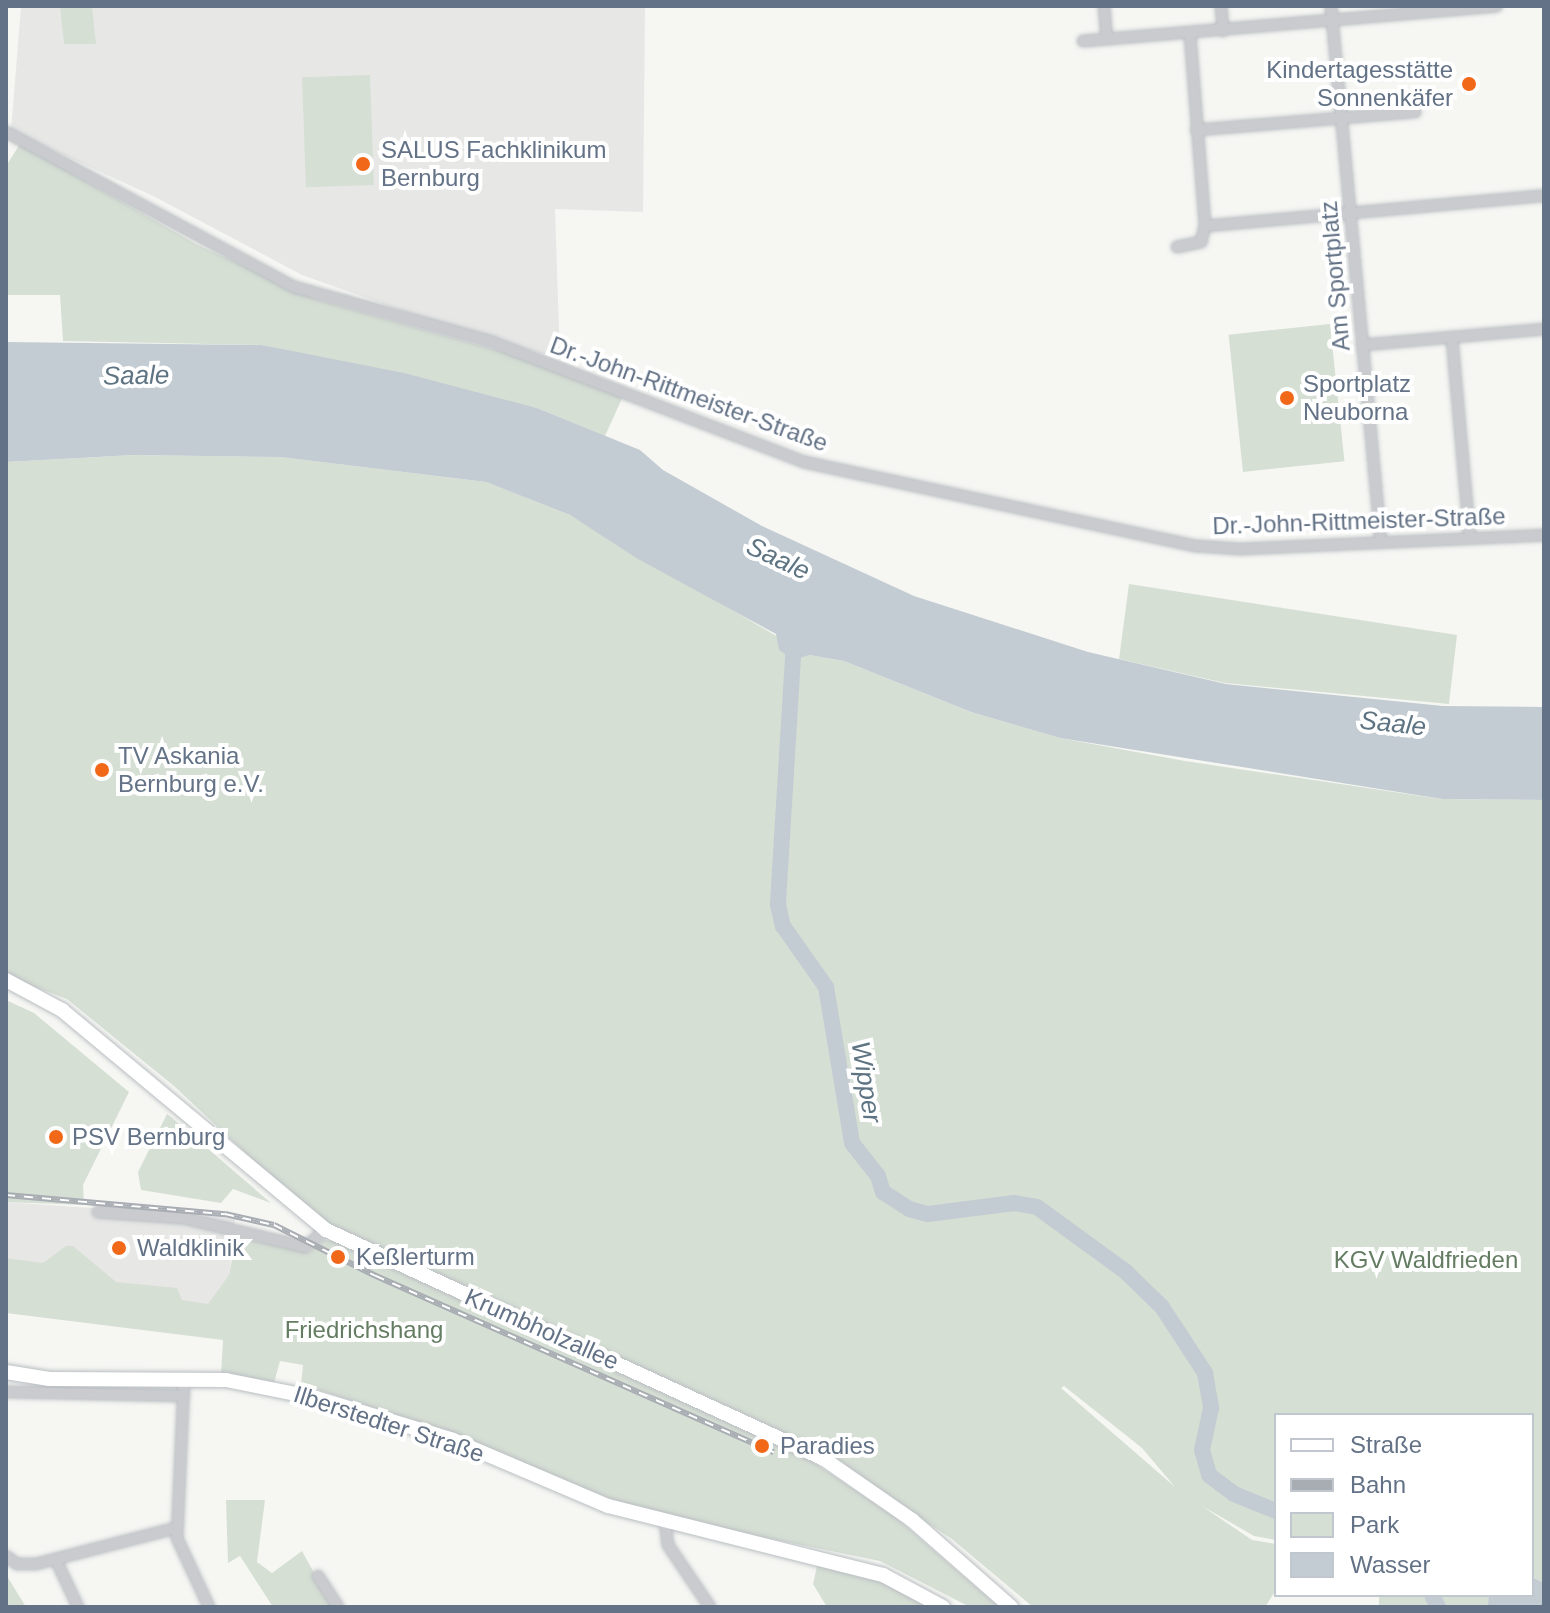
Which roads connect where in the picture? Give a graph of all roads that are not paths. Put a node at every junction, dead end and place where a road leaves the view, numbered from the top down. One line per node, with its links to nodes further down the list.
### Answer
1 (1104, 6): 8 (street)
2 (1221, 6): 6 (street)
3 (1331, 6): 5 (street, Am Sportplatz)
4 (1497, 6): 5 (street)
5 (1332, 21): 6 (street); 11 (street, Am Sportplatz)
6 (1223, 31): 7 (street)
7 (1190, 34): 8 (street); 12 (street)
8 (1107, 39): 9 (street)
9 (1083, 41)
10 (1415, 112): 11 (street)
11 (1340, 118): 12 (street); 15 (street, Am Sportplatz)
12 (1196, 130): 16 (street)
13 (6, 132): 23 (street, Dr.-John-Rittmeister-Straße)
14 (1544, 196): 15 (street)
15 (1349, 215): 16 (street); 20 (street, Am Sportplatz)
16 (1205, 226): 17 (street)
17 (1177, 247)
18 (1544, 329): 19 (street)
19 (1452, 338): 20 (street); 22 (street)
20 (1362, 345): 23 (street, Am Sportplatz)
21 (1544, 535): 22 (street, Dr.-John-Rittmeister-Straße)
22 (1470, 538): 23 (street, Dr.-John-Rittmeister-Straße)
23 (1381, 542)
24 (6, 980): 26 (street, Krumbholzallee)
25 (98, 1212): 26 (street)
26 (326, 1230): 41 (street, Krumbholzallee)
27 (6, 1372): 28 (street, Ilberstedter Straße)
28 (184, 1379): 30 (street); 31 (street, Ilberstedter Straße)
29 (6, 1392): 30 (street)
30 (184, 1396): 32 (street)
31 (665, 1521): 39 (street); 40 (street, Ilberstedter Straße)
32 (176, 1528): 34 (street); 37 (street)
33 (6, 1556): 34 (street)
34 (56, 1560): 36 (street)
35 (318, 1576): 38 (street)
36 (78, 1607)
37 (209, 1607)
38 (338, 1607)
39 (710, 1607)
40 (943, 1607)
41 (1011, 1607)

